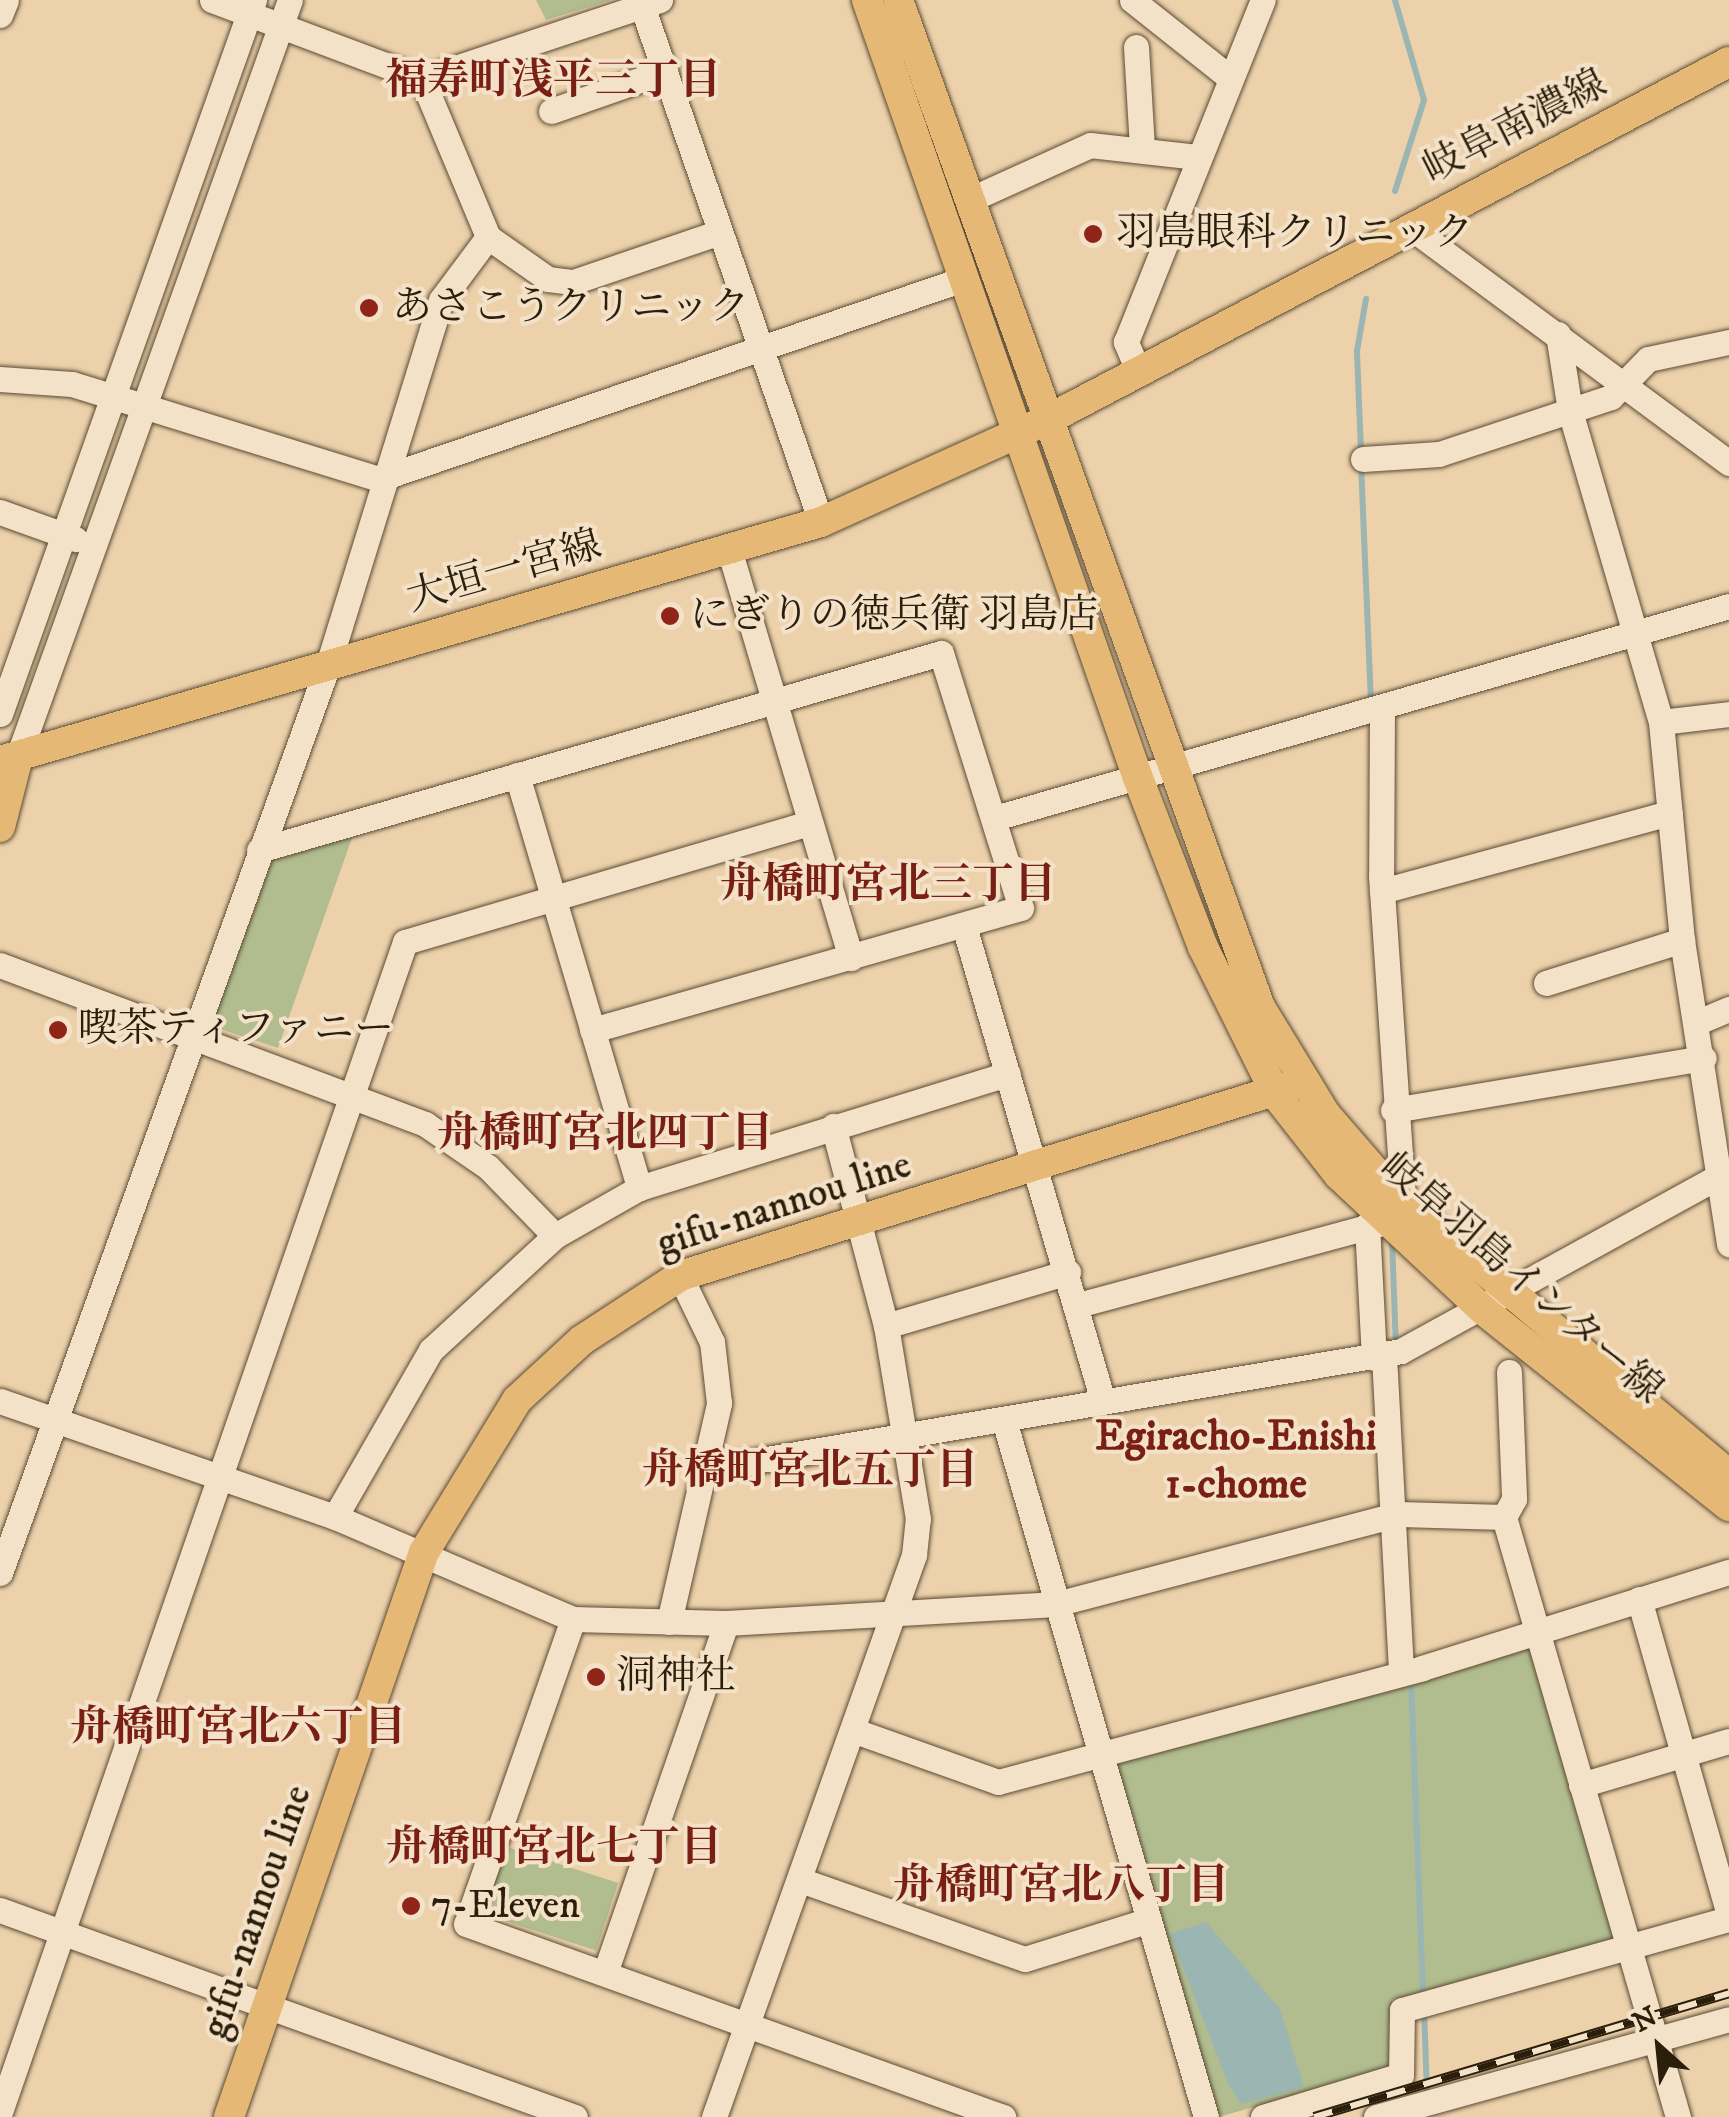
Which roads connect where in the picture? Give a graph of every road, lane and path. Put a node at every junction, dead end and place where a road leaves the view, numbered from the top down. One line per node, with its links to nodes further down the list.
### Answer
1 (6, 0): 10 (street)
2 (212, 0): 9 (street)
3 (290, 0): 11 (street)
4 (868, 0): 24 (main road)
5 (898, 0): 20 (main road)
6 (1132, 0): 15 (street)
7 (1263, 0): 15 (street)
8 (647, 2): 14 (street); 16 (street)
9 (252, 6): 11 (street); 31 (street)
10 (0, 15)
11 (281, 26): 16 (street); 32 (street)
12 (1136, 47): 18 (street)
13 (1729, 62): 21 (main road, 岐阜南濃線)
14 (665, 71): 17 (street); 22 (street)
15 (1230, 78): 19 (street)
16 (422, 79): 23 (street)
17 (552, 111)
18 (1142, 149): 19 (street); 20 (street)
19 (1197, 157): 28 (street)
20 (969, 200): 34 (main road)
21 (1410, 227): 25 (street); 28 (main road, 岐阜南濃線)
22 (720, 232): 23 (street); 27 (street)
23 (488, 238): 37 (street)
24 (966, 278): 27 (street); 34 (main road)
25 (1558, 334): 30 (street); 33 (street)
26 (1729, 342): 30 (street)
27 (760, 346): 37 (street); 39 (street)
28 (1139, 373): 34 (main road, 岐阜南濃線)
29 (0, 379): 31 (street)
30 (1622, 380): 33 (street); 36 (street)
31 (114, 396): 32 (street); 40 (street)
32 (144, 405): 37 (street); 41 (street)
33 (1570, 411): 35 (street); 44 (street)
34 (1034, 427): 39 (main road, 大垣一宮線); 52 (main road); 54 (main road)
35 (1363, 459)
36 (1729, 463)
37 (379, 479): 45 (street)
38 (0, 512): 40 (street)
39 (820, 522): 42 (main road, 大垣一宮線)
40 (64, 535): 41 (street); 48 (street)
41 (94, 546): 51 (street)
42 (729, 550): 45 (main road, 大垣一宮線); 46 (street)
43 (1729, 606): 44 (street)
44 (1632, 633): 47 (street); 50 (street)
45 (328, 664): 51 (main road, 大垣一宮線); 59 (street)
46 (774, 700): 53 (street); 56 (street); 57 (street)
47 (1378, 713): 52 (street); 60 (street)
48 (0, 714)
49 (1729, 714): 50 (street)
50 (1661, 722): 55 (street)
51 (9, 759): 58 (main road)
52 (1171, 769): 54 (street); 73 (main road)
53 (517, 775): 59 (street); 61 (street)
54 (1138, 778): 56 (street); 73 (main road)
55 (1670, 812): 60 (street); 63 (street)
56 (996, 818): 62 (street)
57 (810, 823): 61 (street); 64 (street)
58 (0, 827)
59 (259, 850): 70 (street)
60 (1382, 892): 75 (street)
61 (552, 897): 69 (street); 74 (street)
62 (964, 926): 64 (street); 72 (street)
63 (1682, 940): 66 (street); 68 (street)
64 (850, 958): 69 (street)
65 (0, 966): 70 (street)
66 (1546, 983)
67 (1729, 1009): 68 (street)
68 (1698, 1022): 71 (street)
69 (592, 1030): 79 (street)
70 (192, 1032): 74 (street); 94 (street)
71 (1704, 1058): 75 (street); 78 (street)
72 (1008, 1074): 76 (street); 77 (street)
73 (1288, 1087): 77 (main road, gifu-nannou line); 80 (main road, 岐阜羽島インター線)
74 (353, 1092): 82 (street); 99 (street)
75 (1393, 1110): 80 (street)
76 (833, 1126): 79 (street); 81 (street)
77 (1036, 1169): 81 (main road, gifu-nannou line); 84 (street)
78 (1723, 1172): 83 (street); 86 (street)
79 (638, 1188): 82 (street)
80 (1389, 1213): 86 (main road, 岐阜羽島インター線); 87 (street); 88 (main road, 岐阜羽島インター線); 90 (street)
81 (857, 1218): 85 (main road, gifu-nannou line); 89 (street)
82 (556, 1236): 102 (street)
83 (1729, 1244)
84 (1068, 1272): 87 (street); 89 (street)
85 (680, 1276): 97 (street); 104 (main road, gifu-nannou line)
86 (1510, 1294): 88 (street); 98 (main road, 岐阜羽島インター線)
87 (1078, 1305): 93 (street)
88 (1482, 1310): 90 (street); 100 (main road, 岐阜羽島インター線)
89 (886, 1326): 96 (street)
90 (1387, 1355): 93 (street); 101 (street)
91 (1509, 1372): 103 (street)
92 (0, 1401): 94 (street)
93 (1103, 1402): 95 (street)
94 (54, 1420): 99 (street); 106 (street)
95 (1004, 1420): 96 (street); 108 (street)
96 (904, 1442): 97 (street); 109 (street)
97 (708, 1469): 111 (street)
98 (1729, 1474)
99 (226, 1478): 102 (street); 124 (street)
100 (1729, 1506)
101 (1398, 1514): 103 (street); 108 (street); 114 (street)
102 (335, 1517): 104 (street)
103 (1504, 1517): 113 (street)
104 (424, 1552): 110 (street); 127 (main road, gifu-nannou line)
105 (1729, 1572): 107 (street)
106 (0, 1573)
107 (1638, 1598): 113 (street); 117 (street)
108 (1056, 1604): 109 (street); 118 (street)
109 (895, 1614): 112 (street); 115 (street)
110 (573, 1619): 111 (street); 126 (street)
111 (669, 1622): 112 (street)
112 (726, 1623): 126 (street)
113 (1536, 1630): 114 (street); 119 (street)
114 (1401, 1670): 118 (street)
115 (855, 1731): 118 (street); 120 (street)
116 (1729, 1741): 117 (street)
117 (1683, 1754): 119 (street); 122 (street)
118 (1098, 1756): 123 (street)
119 (1581, 1785): 125 (street)
120 (802, 1881): 123 (street); 129 (street)
121 (0, 1910): 124 (street)
122 (1729, 1917): 125 (street)
123 (1146, 1921): 137 (street)
124 (66, 1933): 127 (street); 132 (street)
125 (1628, 1948): 130 (street); 131 (street)
126 (606, 1974): 129 (street)
127 (266, 2008): 133 (main road, gifu-nannou line); 134 (street)
128 (1729, 2019): 130 (street)
129 (750, 2026): 135 (street); 136 (street)
130 (1654, 2041): 139 (street); 140 (street)
131 (1333, 2106): 138 (street)
132 (0, 2112)
133 (229, 2117)
134 (575, 2117)
135 (714, 2117)
136 (1003, 2117)
137 (1206, 2117)
138 (1263, 2117)
139 (1376, 2117)
140 (1678, 2117)

